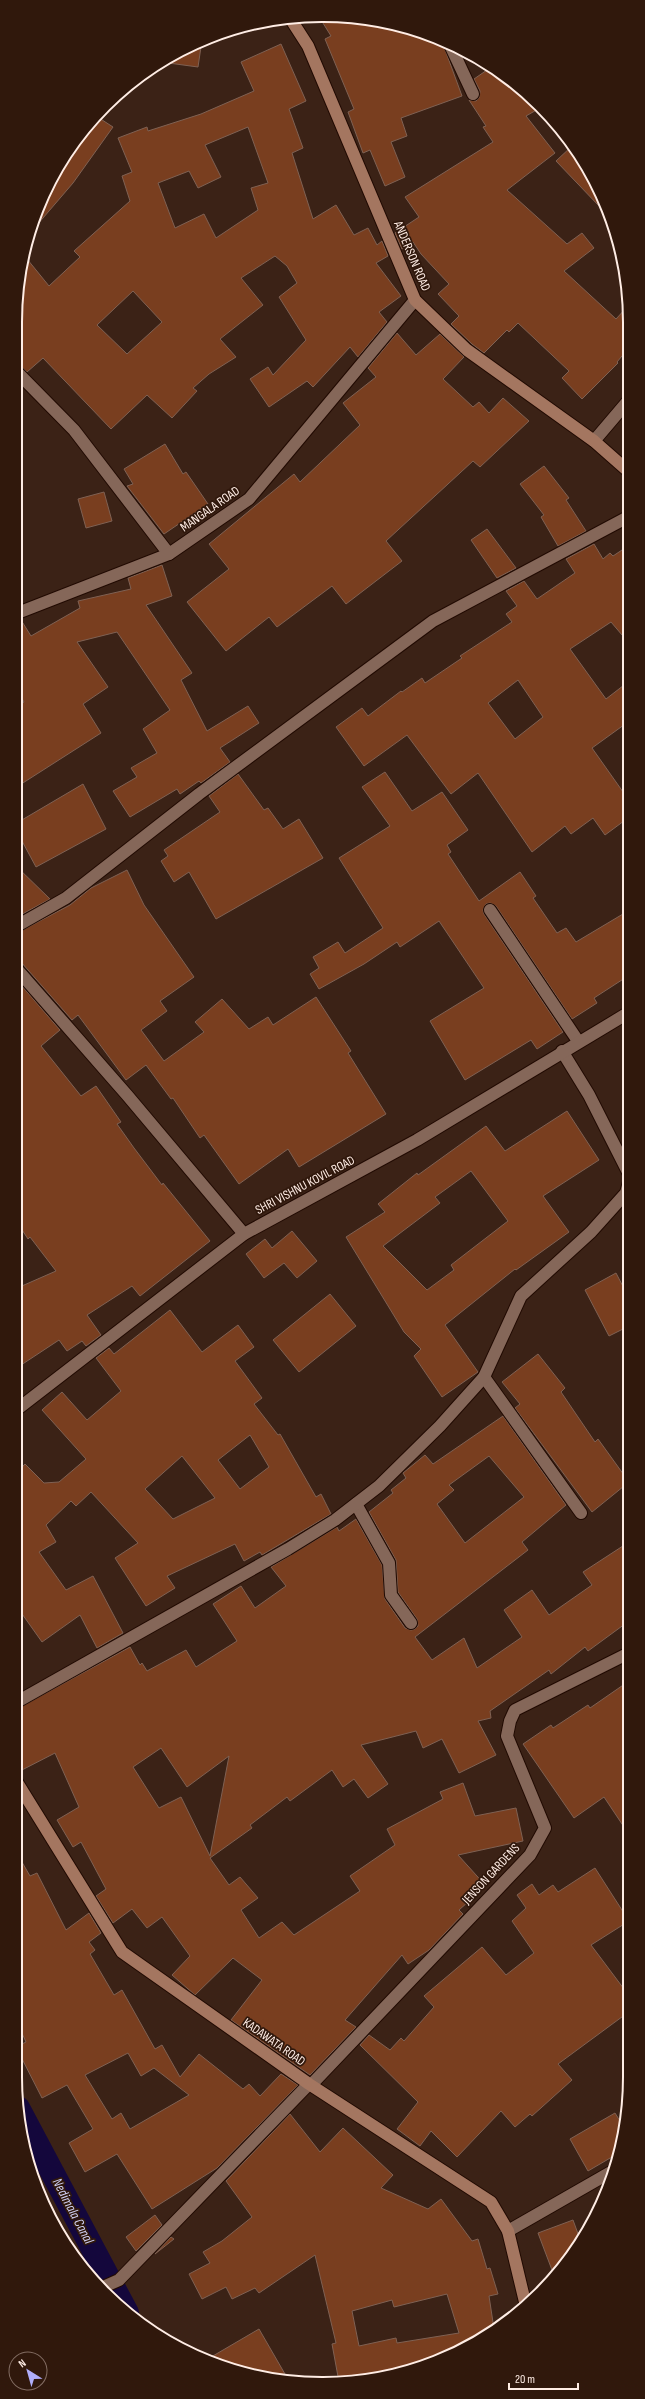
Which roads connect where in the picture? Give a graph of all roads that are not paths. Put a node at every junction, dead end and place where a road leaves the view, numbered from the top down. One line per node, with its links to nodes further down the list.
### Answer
1 (294, 24): 4 (street, ANDERSON ROAD)
2 (453, 52): 3 (street)
3 (473, 94)
4 (416, 300): 7 (street, ANDERSON ROAD); 10 (street, MANGALA ROAD)
5 (22, 377): 10 (street)
6 (623, 407): 7 (street)
7 (594, 441): 8 (street, ANDERSON ROAD)
8 (623, 467)
9 (623, 520): 13 (street)
10 (169, 554): 11 (street, MANGALA ROAD)
11 (22, 611)
12 (490, 910): 16 (street)
13 (22, 923)
14 (22, 975): 20 (street)
15 (623, 1016): 16 (street, SHRI VISHNU KOVIL ROAD)
16 (578, 1041): 17 (street, SHRI VISHNU KOVIL ROAD)
17 (562, 1051): 18 (street); 20 (street, SHRI VISHNU KOVIL ROAD)
18 (623, 1162)
19 (623, 1196): 21 (street)
20 (244, 1234): 22 (street, SHRI VISHNU KOVIL ROAD)
21 (484, 1377): 23 (street); 24 (street)
22 (22, 1406)
23 (356, 1504): 25 (street); 27 (street)
24 (581, 1513)
25 (411, 1622)
26 (623, 1657): 29 (street, JENSON GARDENS)
27 (22, 1699)
28 (22, 1789): 29 (street, KADAWATA ROAD)
29 (310, 2085): 31 (street, KADAWATA ROAD); 32 (street)
30 (606, 2175): 31 (street)
31 (508, 2232): 33 (street, KADAWATA ROAD)
32 (107, 2285)
33 (524, 2299)

